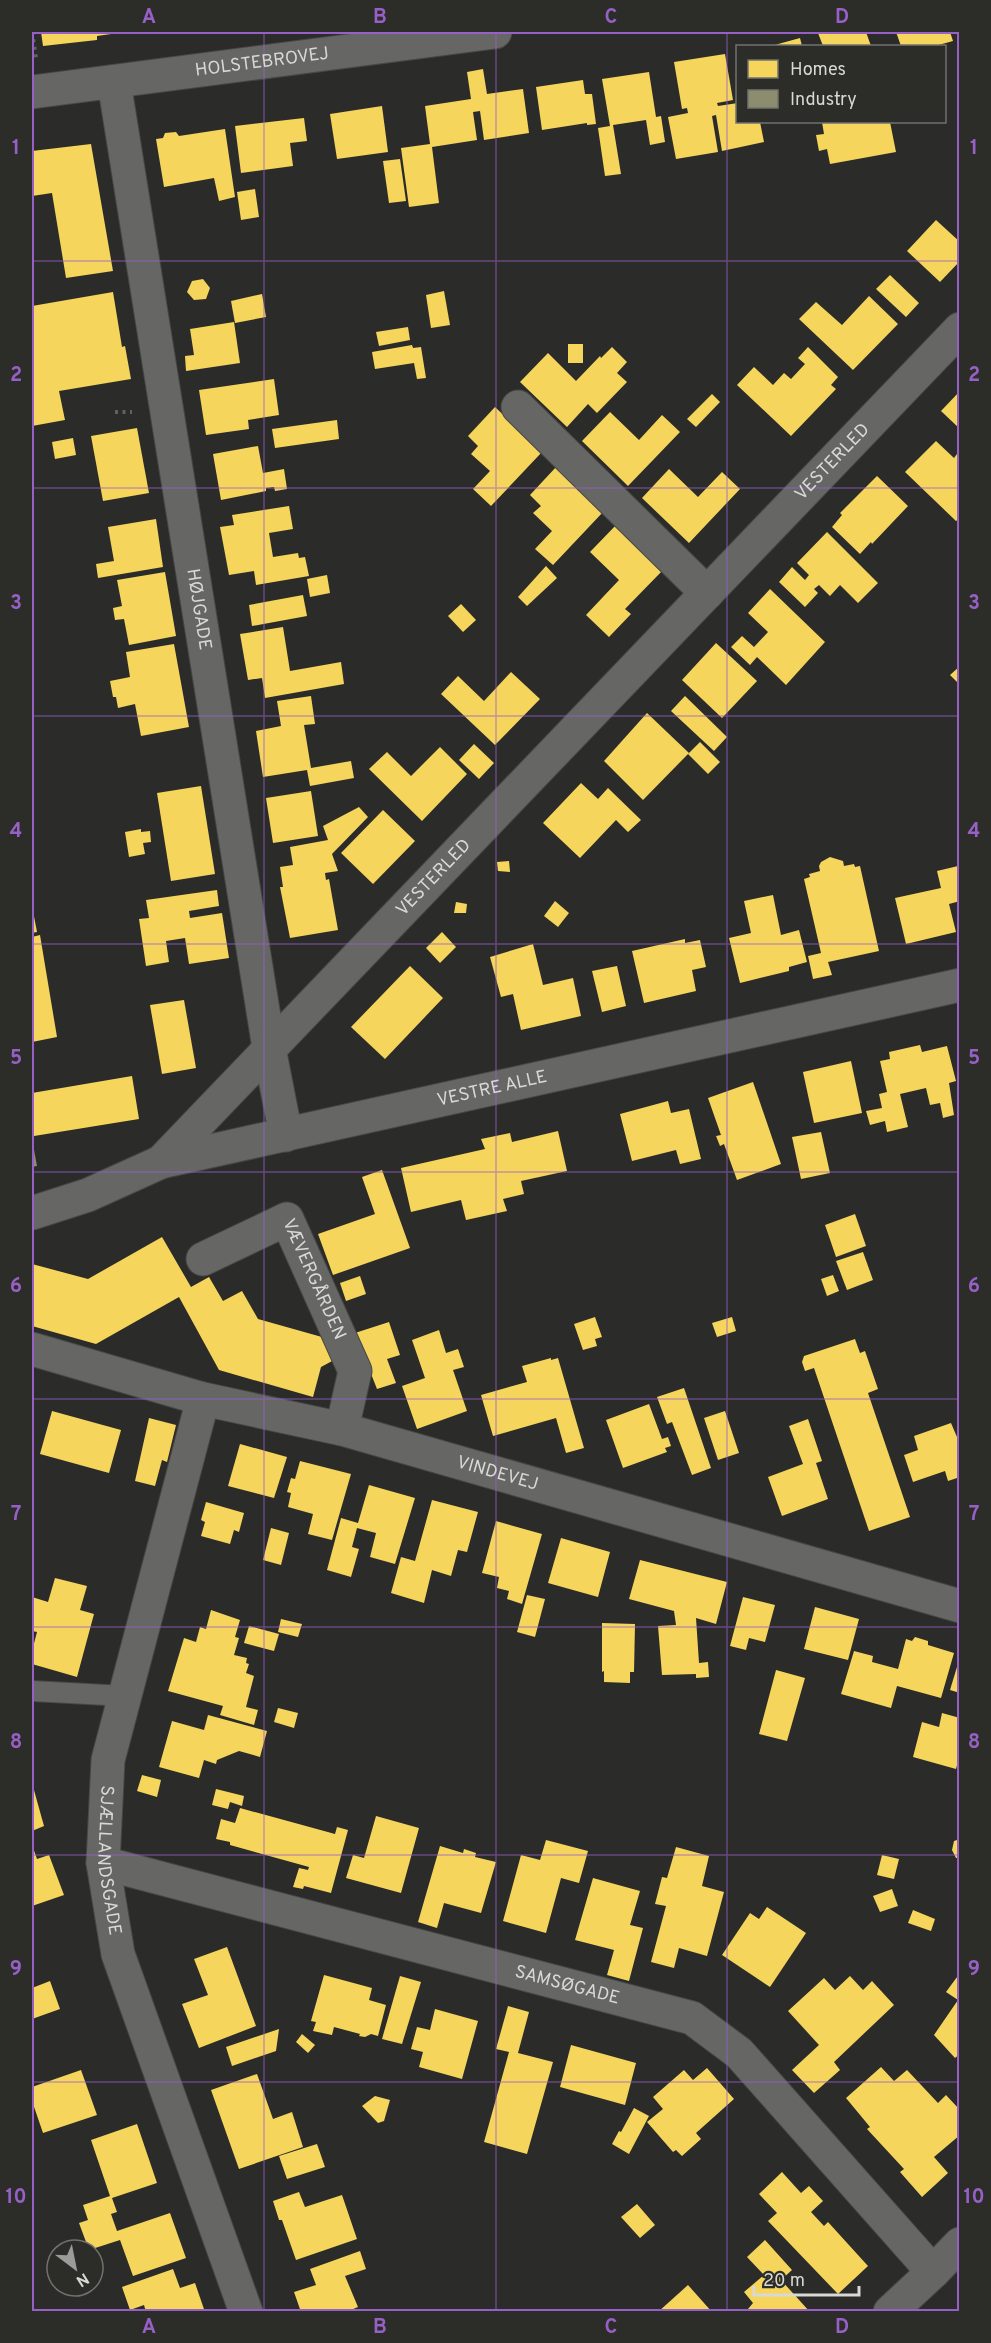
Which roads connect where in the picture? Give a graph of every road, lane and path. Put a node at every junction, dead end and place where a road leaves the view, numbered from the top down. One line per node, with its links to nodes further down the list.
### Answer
1 (495, 32): 2 (street, HOLSTEBROVEJ)
2 (114, 81): 3 (street, HOLSTEBROVEJ); 8 (street, HØJGADE)
3 (32, 92)
4 (960, 329): 6 (street, VESTERLED)
5 (518, 407): 6 (street)
6 (707, 593): 8 (street, VESTERLED)
7 (960, 985): 9 (street, VESTRE ALLE)
8 (269, 1048): 9 (street, HØJGADE); 10 (street, VESTERLED)
9 (286, 1135): 10 (street, VESTRE ALLE)
10 (161, 1162): 11 (street, VESTRE ALLE)
11 (32, 1213)
12 (203, 1259): 15 (street, VÆVERGÅRDEN)
13 (32, 1349): 14 (street, VINDEVEJ)
14 (203, 1399): 15 (street, VINDEVEJ); 18 (street, SJÆLLANDSGADE)
15 (342, 1429): 16 (street, VINDEVEJ)
16 (960, 1606)
17 (32, 1691): 18 (lane)
18 (125, 1696): 19 (street, SJÆLLANDSGADE)
19 (103, 1863): 21 (street, SAMSØGADE); 22 (street, SJÆLLANDSGADE)
20 (960, 2244): 21 (street)
21 (933, 2272): 23 (street)
22 (246, 2312)
23 (890, 2312)

